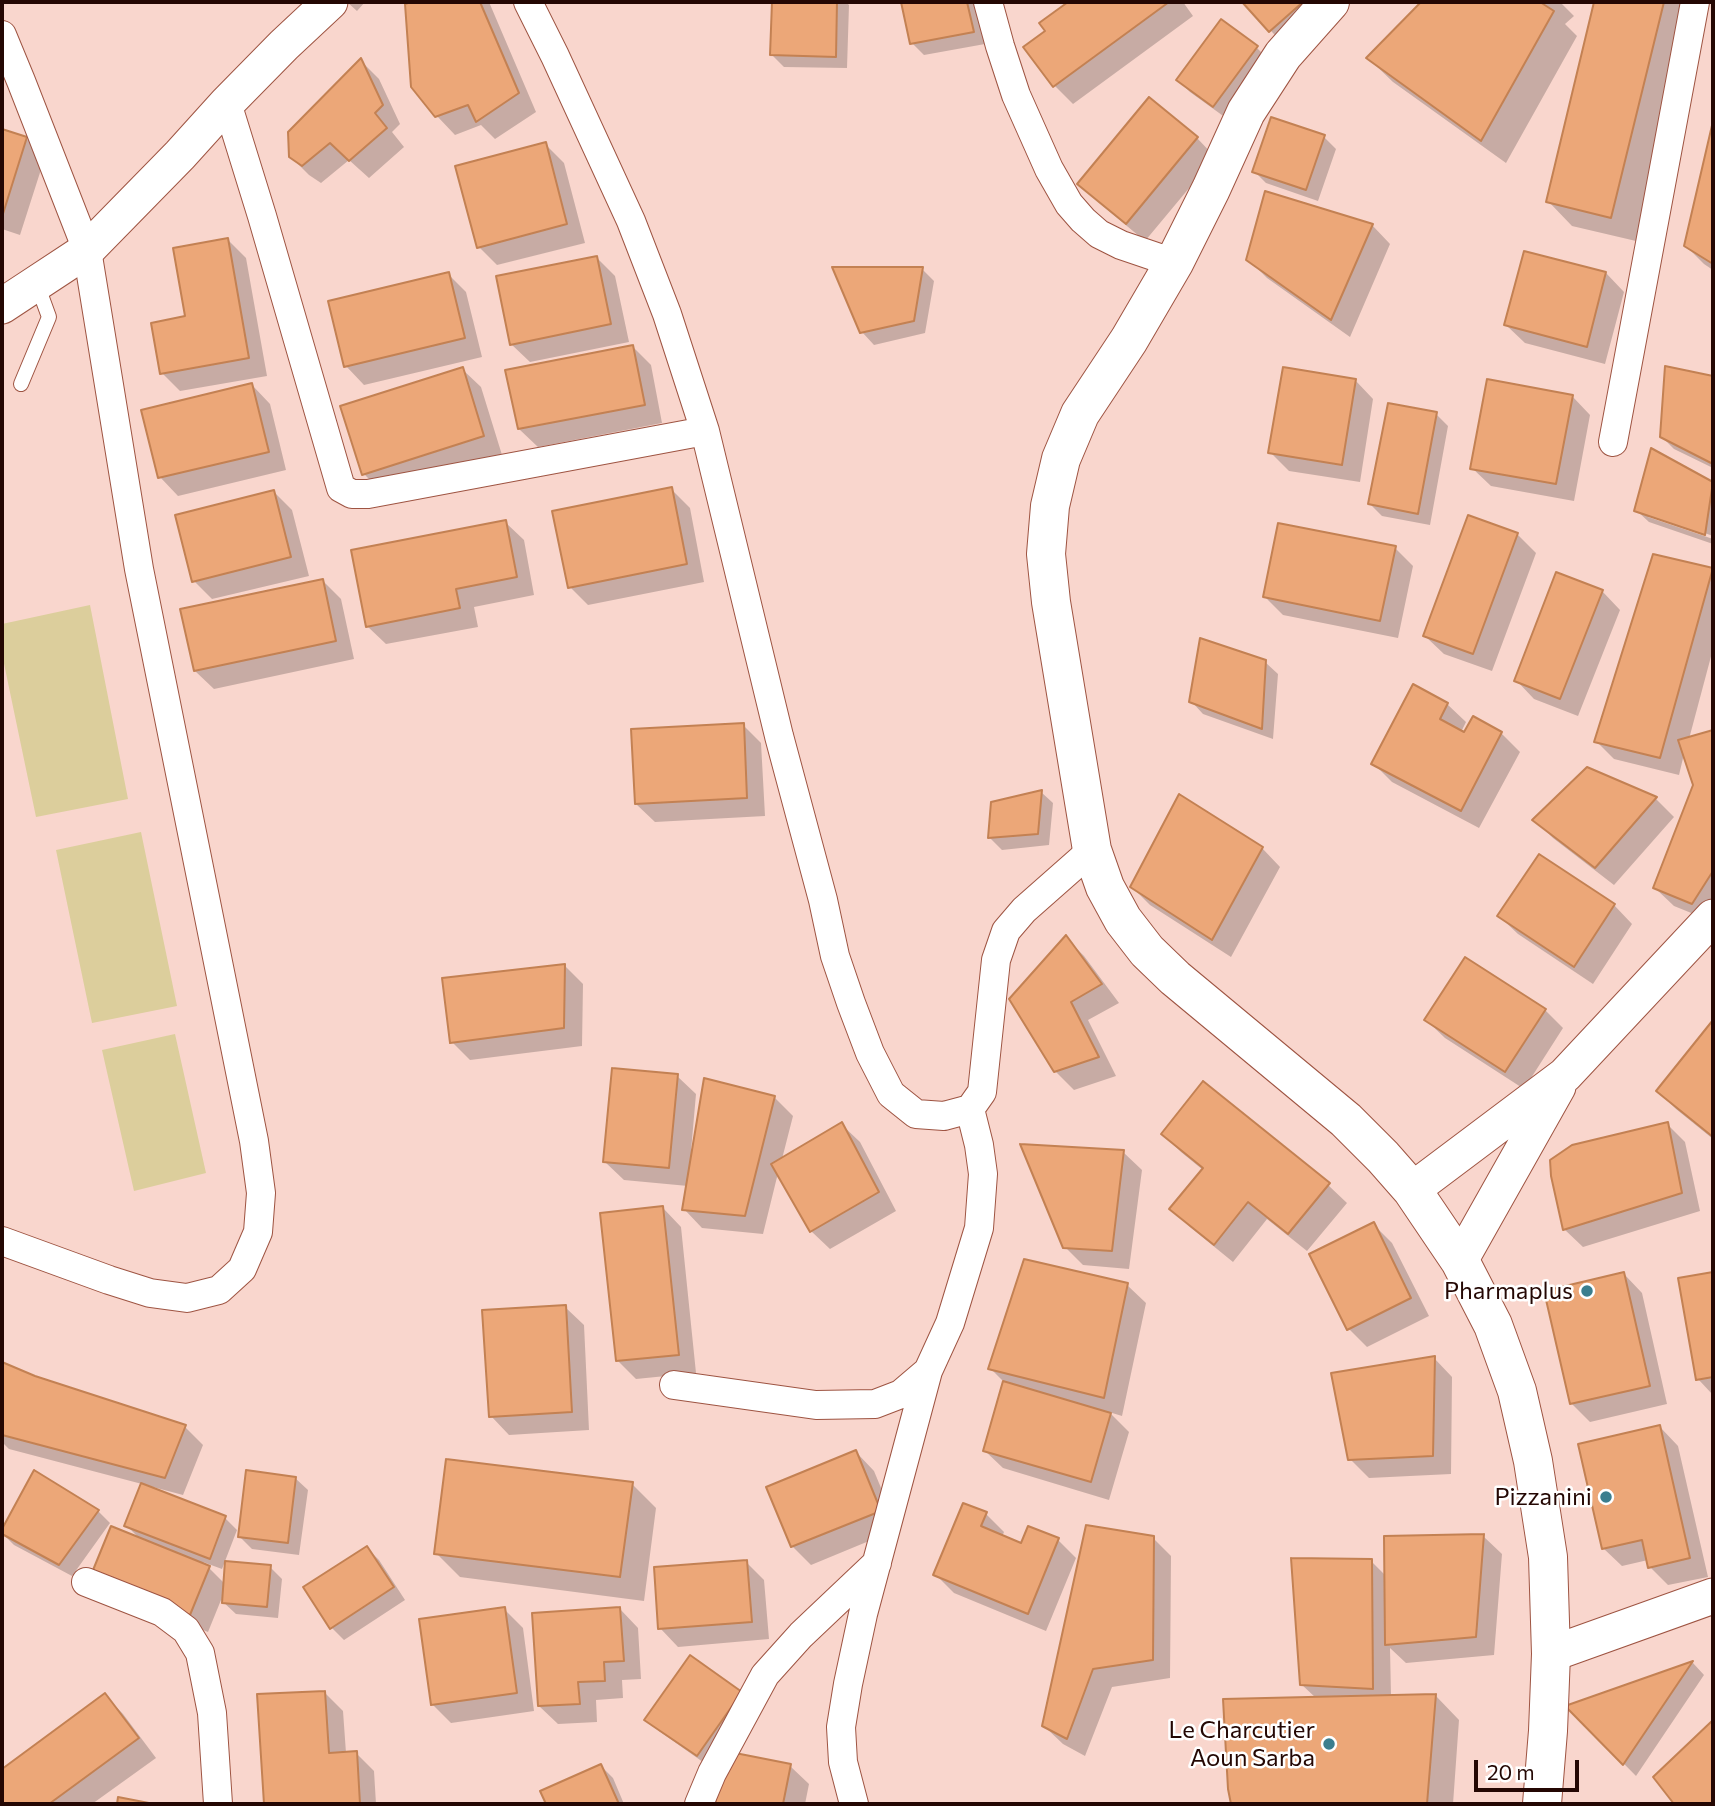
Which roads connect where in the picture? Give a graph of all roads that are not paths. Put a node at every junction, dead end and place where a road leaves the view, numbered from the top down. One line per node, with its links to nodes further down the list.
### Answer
1 (330, 2): 7 (street)
2 (528, 2): 13 (street)
3 (988, 2): 9 (street)
4 (1330, 2): 9 (main road)
5 (1695, 2): 14 (street)
6 (2, 35): 8 (street)
7 (227, 103): 8 (street); 13 (street)
8 (87, 250): 10 (street); 20 (street)
9 (1174, 263): 15 (main road)
10 (37, 284): 11 (street); 12 (lane)
11 (2, 306)
12 (21, 384)
13 (705, 431): 18 (street)
14 (1613, 442)
15 (1092, 850): 18 (street); 19 (main road)
16 (1713, 917): 17 (street)
17 (1565, 1075): 19 (street); 21 (street)
18 (970, 1109): 22 (street)
19 (1412, 1190): 21 (main road)
20 (2, 1241)
21 (1460, 1261): 27 (main road)
22 (929, 1371): 23 (street); 24 (street)
23 (674, 1385)
24 (877, 1563): 29 (street); 30 (street)
25 (86, 1582): 28 (street)
26 (1713, 1596): 27 (street)
27 (1551, 1654): 31 (main road)
28 (218, 1804)
29 (699, 1804)
30 (854, 1804)
31 (1542, 1804)

